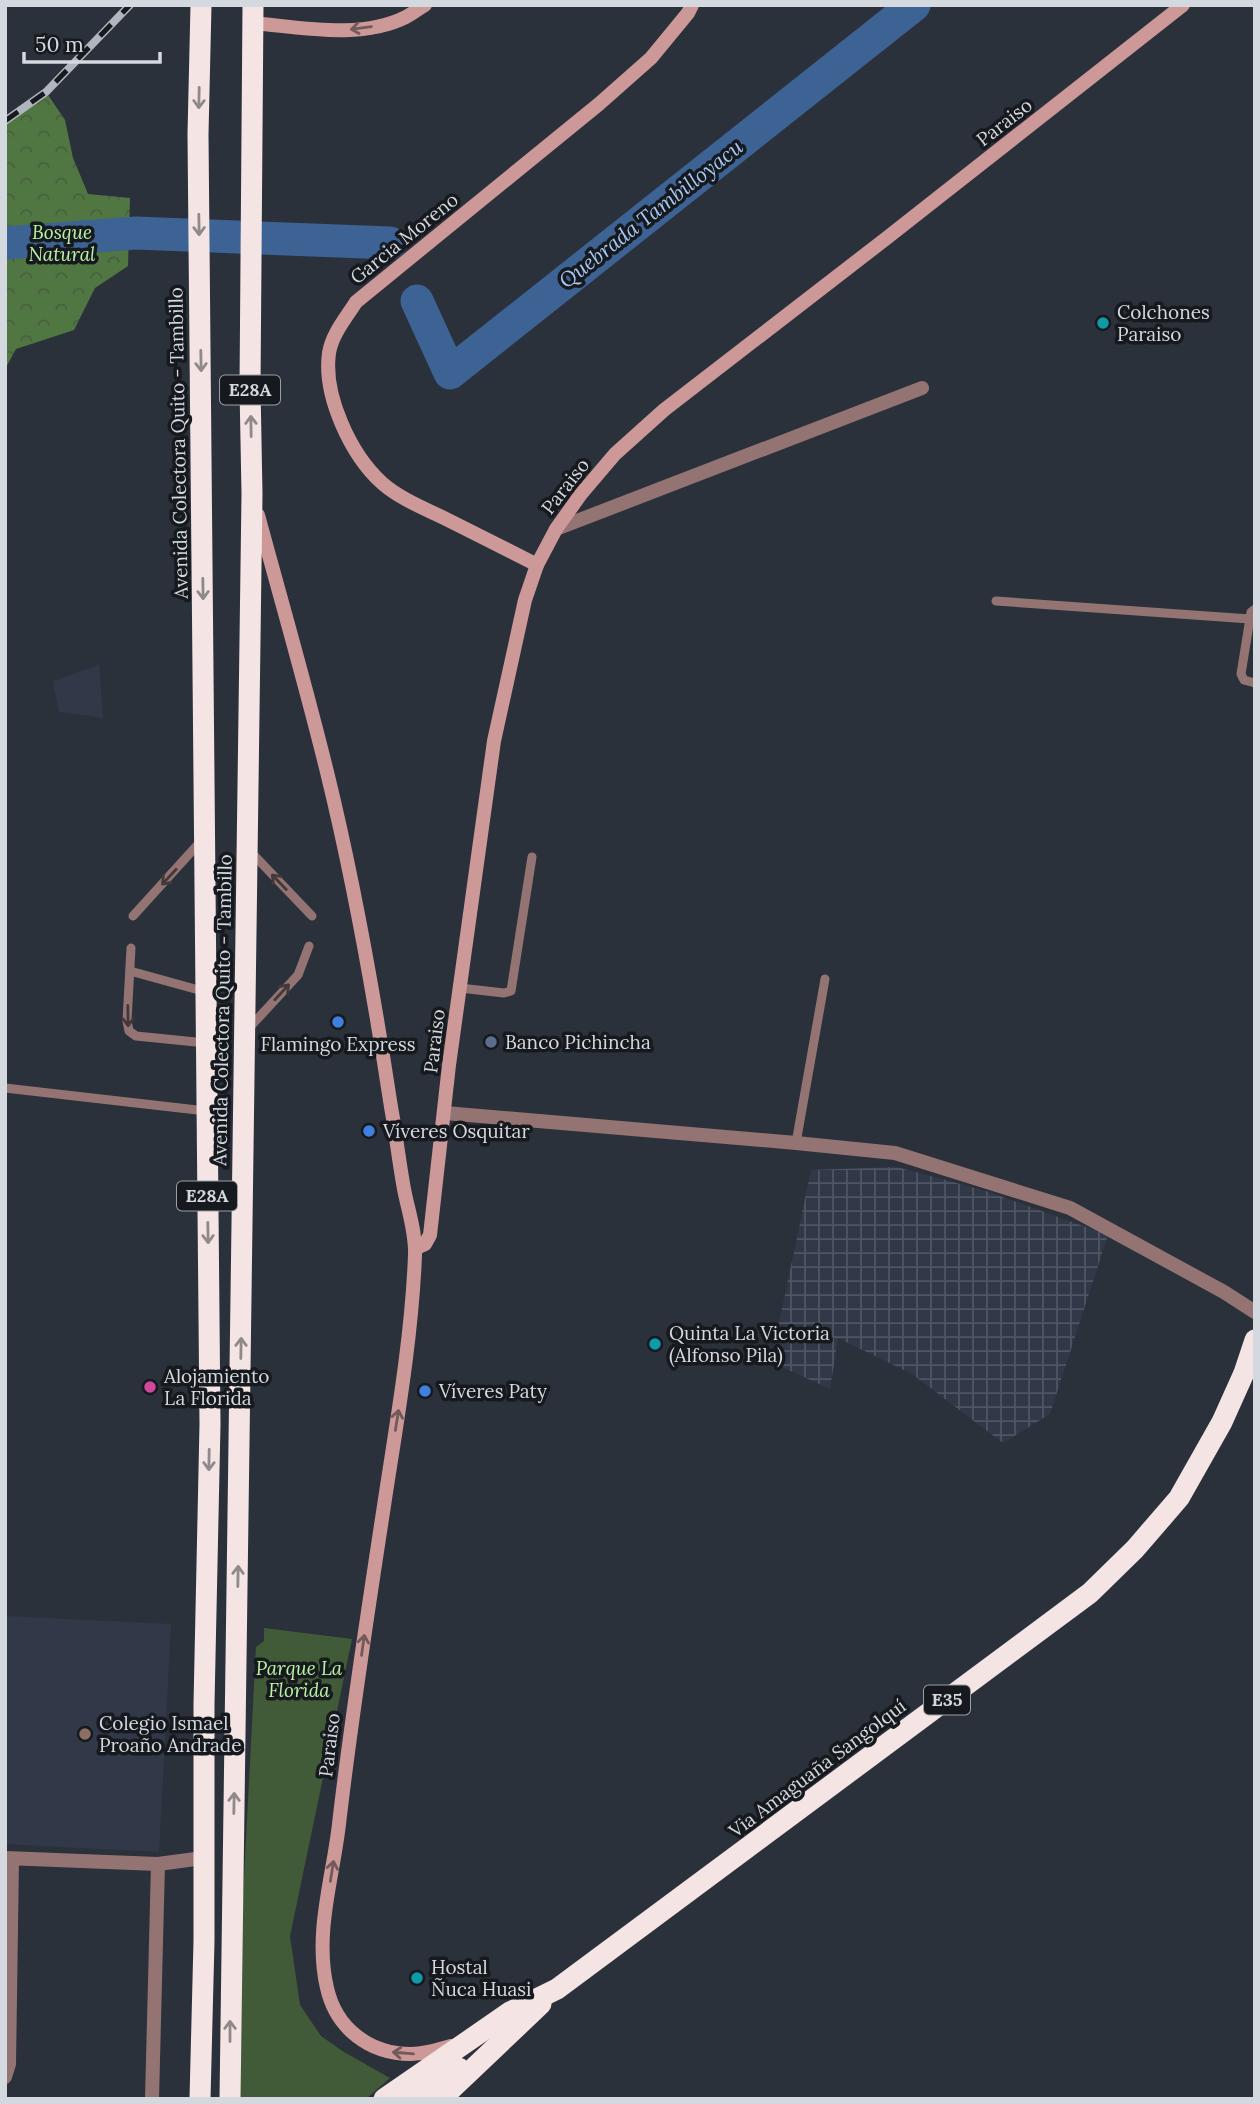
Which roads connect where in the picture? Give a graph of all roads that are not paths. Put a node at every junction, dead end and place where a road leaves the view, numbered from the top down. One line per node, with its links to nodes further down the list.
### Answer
1 (201, 5): 14 (highway, Avenida Colectora Quito - Tambillo / E28A, one-way to 14)
2 (425, 5): 5 (street, one-way to 5)
3 (692, 5): 9 (street, Garcia Moreno)
4 (1183, 5): 8 (street, Paraiso)
5 (253, 14): 7 (highway, Avenida Colectora Quito - Tambillo / E28A, one-way to 5)
6 (922, 388): 8 (street)
7 (252, 494): 15 (highway, Avenida Colectora Quito - Tambillo / E28A); 31 (street, Paraiso)
8 (556, 529): 9 (street, Paraiso)
9 (537, 565): 23 (street, Paraiso)
10 (996, 601): 12 (lane)
11 (1255, 609): 12 (lane)
12 (1250, 619): 13 (lane)
13 (1255, 683)
14 (205, 837): 17 (lane, one-way to 17); 24 (highway, Avenida Colectora Quito - Tambillo / E28A)
15 (247, 848): 18 (lane, one-way to 15); 25 (highway, Avenida Colectora Quito - Tambillo / E28A)
16 (531, 857): 23 (lane)
17 (132, 916)
18 (312, 916)
19 (309, 946): 25 (lane, one-way to 19)
20 (131, 948): 21 (lane)
21 (130, 971): 24 (lane); 26 (lane, one-way to 26)
22 (825, 979): 30 (lane)
23 (460, 988): 29 (street, Paraiso)
24 (206, 992): 26 (highway, Avenida Colectora Quito - Tambillo / E28A)
25 (245, 1031): 43 (highway, Avenida Colectora Quito - Tambillo / E28A, one-way to 25)
26 (207, 1043): 28 (highway, Avenida Colectora Quito - Tambillo / E28A)
27 (5, 1088): 28 (lane)
28 (206, 1111): 35 (highway, Avenida Colectora Quito - Tambillo / E28A, one-way to 35)
29 (445, 1113): 30 (street); 31 (street, Paraiso)
30 (796, 1143): 32 (street)
31 (416, 1248): 39 (street, Paraiso, one-way to 31)
32 (1255, 1312)
33 (1255, 1340): 37 (highway, Via Amaguaña Sangolquí / E35)
34 (8, 1858): 36 (street); 40 (street)
35 (203, 1858): 36 (street); 42 (highway, Avenida Colectora Quito - Tambillo / E28A)
36 (158, 1864): 41 (street)
37 (557, 1989): 38 (highway); 39 (highway, Via Amaguaña Sangolquí / E35)
38 (513, 2031): 45 (highway); 46 (highway)
39 (469, 2040): 44 (highway, Via Amaguaña Sangolquí / E35)
40 (5, 2077)
41 (152, 2099)
42 (201, 2099)
43 (230, 2099)
44 (384, 2099)
45 (414, 2099)
46 (441, 2099)

